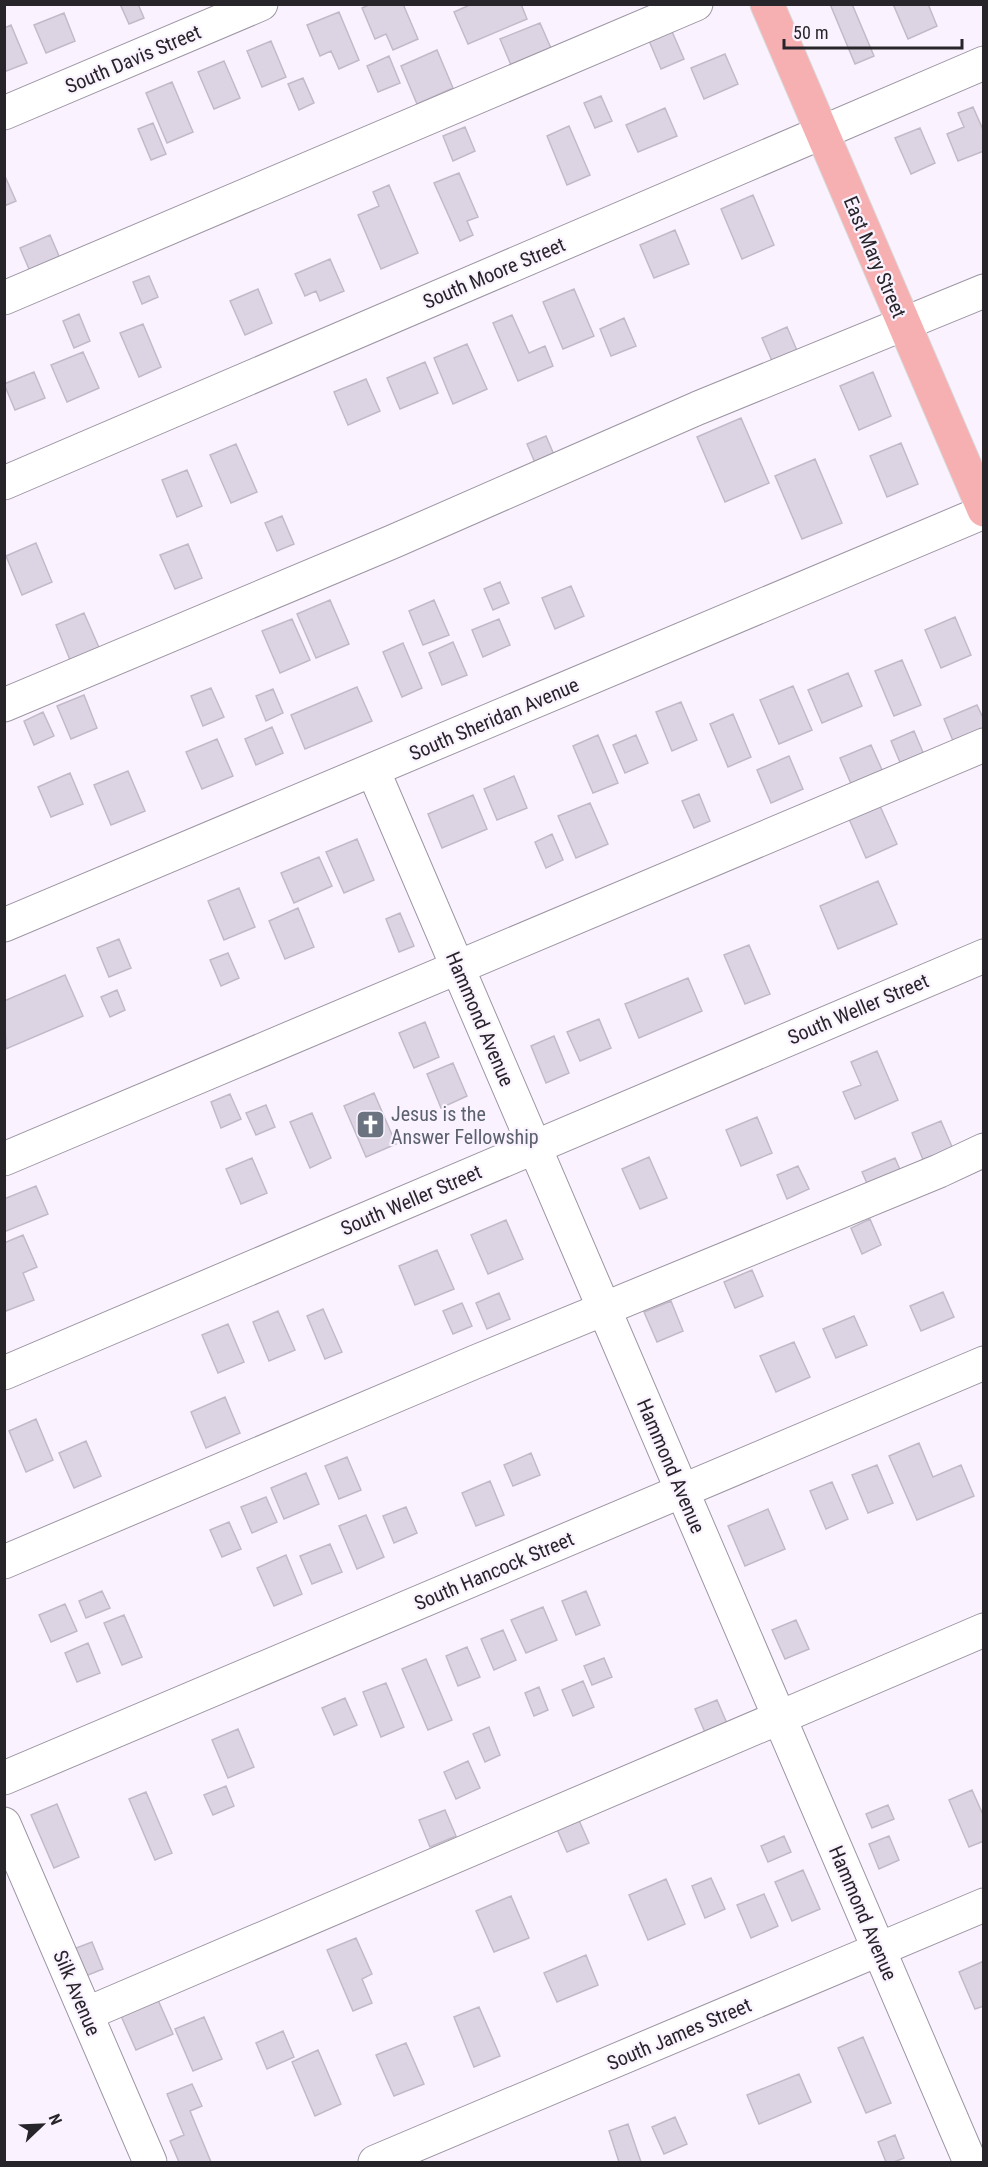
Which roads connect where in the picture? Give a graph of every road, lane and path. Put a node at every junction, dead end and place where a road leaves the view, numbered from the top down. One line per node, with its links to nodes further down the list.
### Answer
1 (261, 4): 5 (street, South Davis Street)
2 (696, 4): 8 (street)
3 (767, 4): 6 (main road, East Mary Street)
4 (984, 63): 6 (street, South Moore Street)
5 (4, 113)
6 (821, 132): 9 (main road, East Mary Street); 10 (street, South Moore Street)
7 (984, 291): 9 (street)
8 (4, 298)
9 (903, 324): 11 (main road, East Mary Street); 12 (street)
10 (4, 483)
11 (984, 511): 14 (street, South Sheridan Avenue)
12 (4, 705)
13 (984, 745): 17 (street)
14 (373, 770): 15 (street, South Sheridan Avenue); 17 (street, Hammond Avenue)
15 (4, 925)
16 (984, 956): 18 (street, South Weller Street)
17 (458, 967): 18 (street, Hammond Avenue); 20 (street)
18 (535, 1147): 21 (street, Hammond Avenue); 23 (street, South Weller Street)
19 (984, 1150): 21 (street)
20 (4, 1159)
21 (605, 1310): 24 (street, Hammond Avenue); 25 (street)
22 (984, 1363): 24 (street, South Hancock Street)
23 (4, 1373)
24 (682, 1491): 27 (street, Hammond Avenue); 28 (street, South Hancock Street)
25 (4, 1562)
26 (984, 1630): 27 (street)
27 (779, 1717): 31 (street, Hammond Avenue); 32 (street)
28 (4, 1778)
29 (4, 1824): 32 (street, Silk Avenue)
30 (984, 1905): 31 (street, South James Street)
31 (879, 1950): 33 (street, Hammond Avenue); 35 (street, South James Street)
32 (86, 2014): 34 (street, Silk Avenue)
33 (966, 2157)
34 (150, 2163)
35 (375, 2163)

